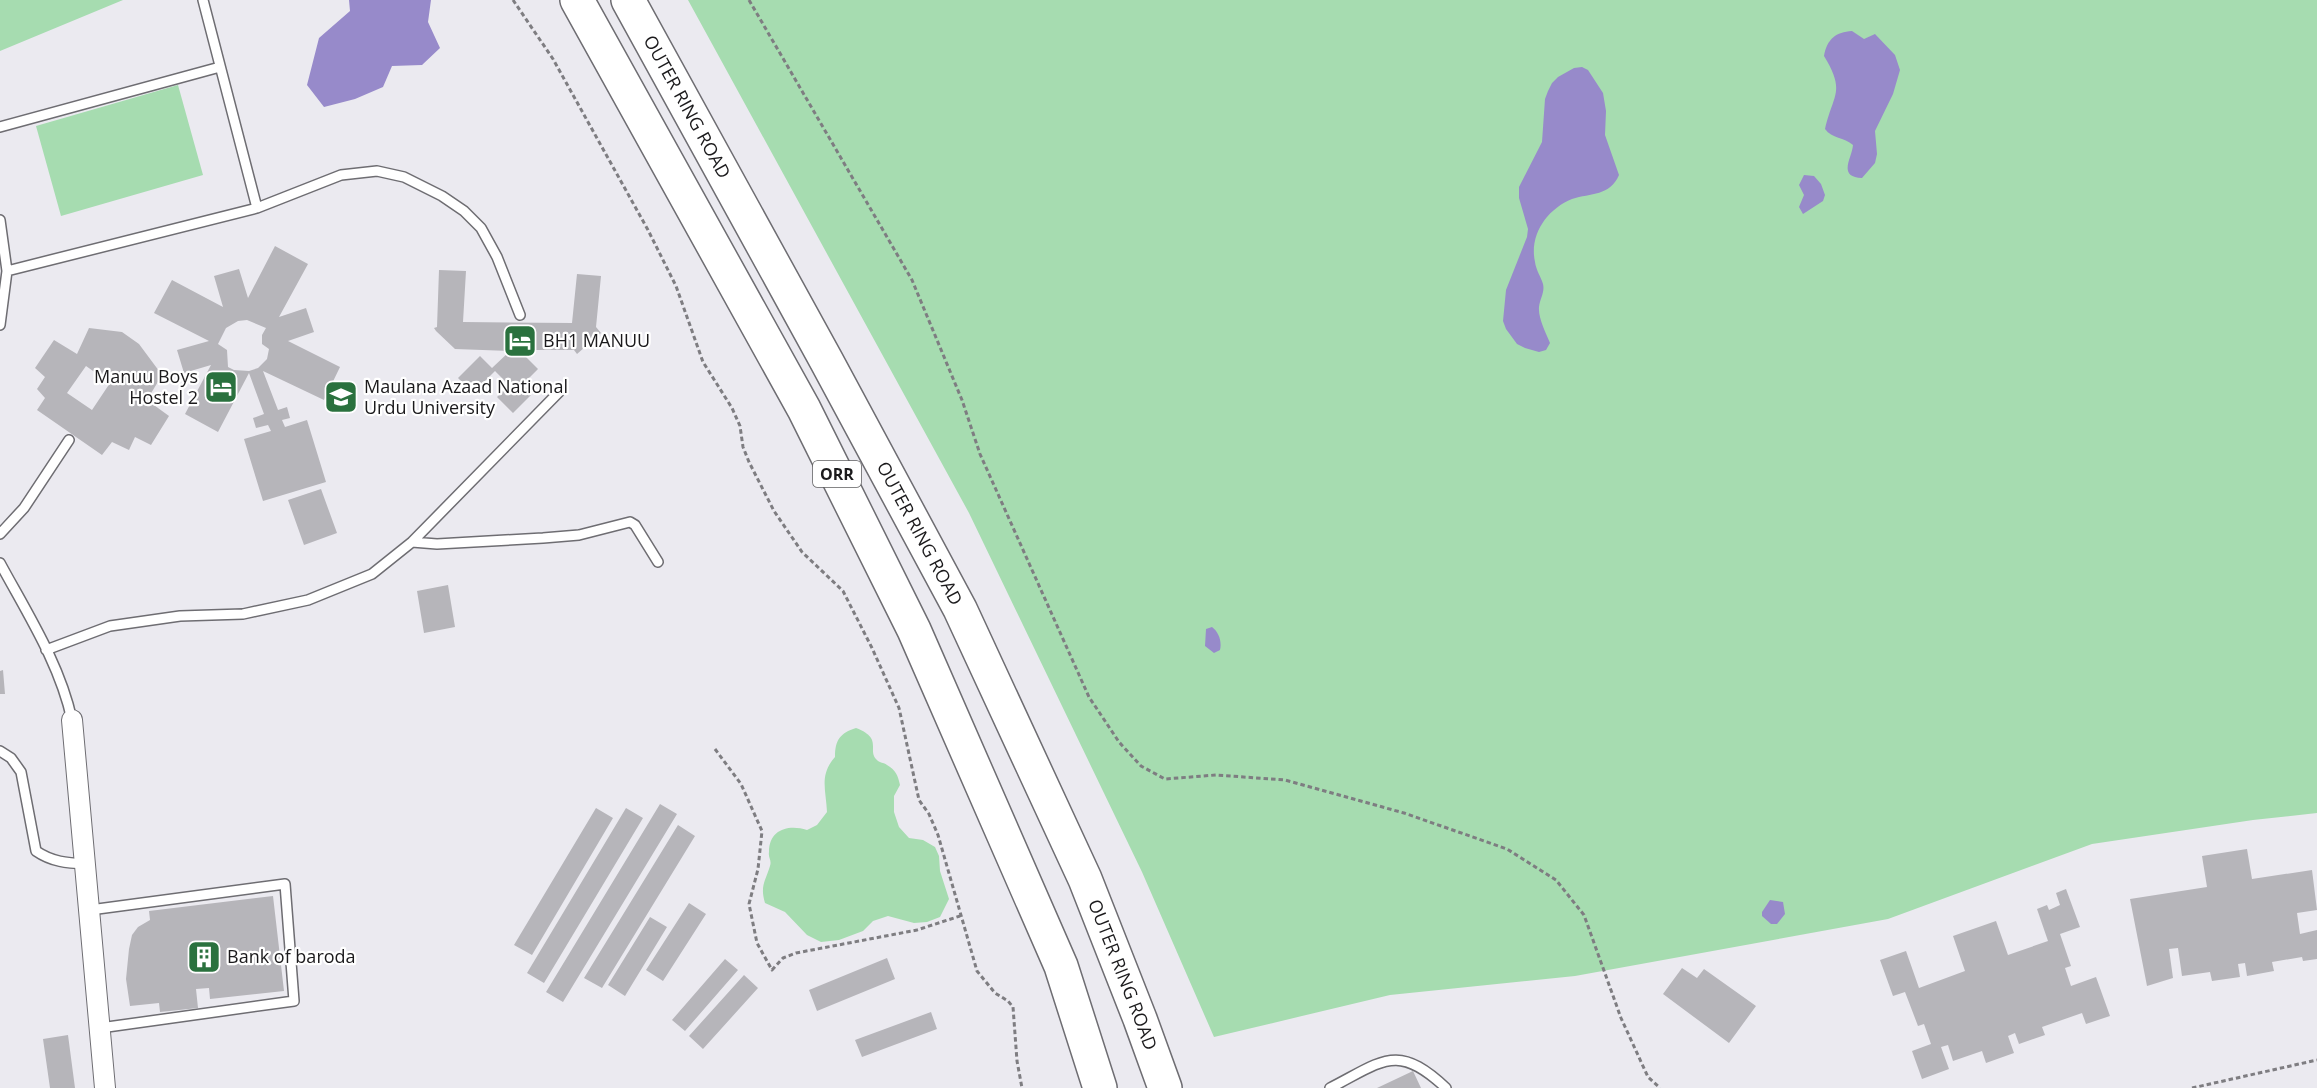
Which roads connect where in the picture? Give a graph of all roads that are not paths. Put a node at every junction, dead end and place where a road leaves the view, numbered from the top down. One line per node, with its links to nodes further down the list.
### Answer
1 (203, 0): 4 (lane)
2 (577, 0): 24 (highway, ORR)
3 (628, 0): 23 (highway, OUTER RING ROAD / ORR)
4 (220, 67): 5 (lane); 6 (lane)
5 (0, 127)
6 (257, 208): 8 (lane); 9 (lane)
7 (0, 220): 8 (lane)
8 (7, 271): 10 (lane)
9 (520, 315)
10 (0, 325)
11 (559, 392): 14 (lane)
12 (69, 440): 13 (lane)
13 (0, 534)
14 (412, 542): 16 (lane); 17 (lane)
15 (0, 562): 17 (lane)
16 (658, 562)
17 (46, 650): 18 (lane)
18 (72, 720): 20 (street)
19 (0, 752): 20 (lane)
20 (86, 864): 21 (street)
21 (90, 910): 22 (street); 22 (lane)
22 (100, 1028): 25 (street)
23 (1146, 1034): 26 (highway); 27 (highway, OUTER RING ROAD / ORR)
24 (1103, 1084)
25 (105, 1088)
26 (1147, 1088)
27 (1165, 1088)
28 (1330, 1088): 29 (lane)
29 (1446, 1088)

